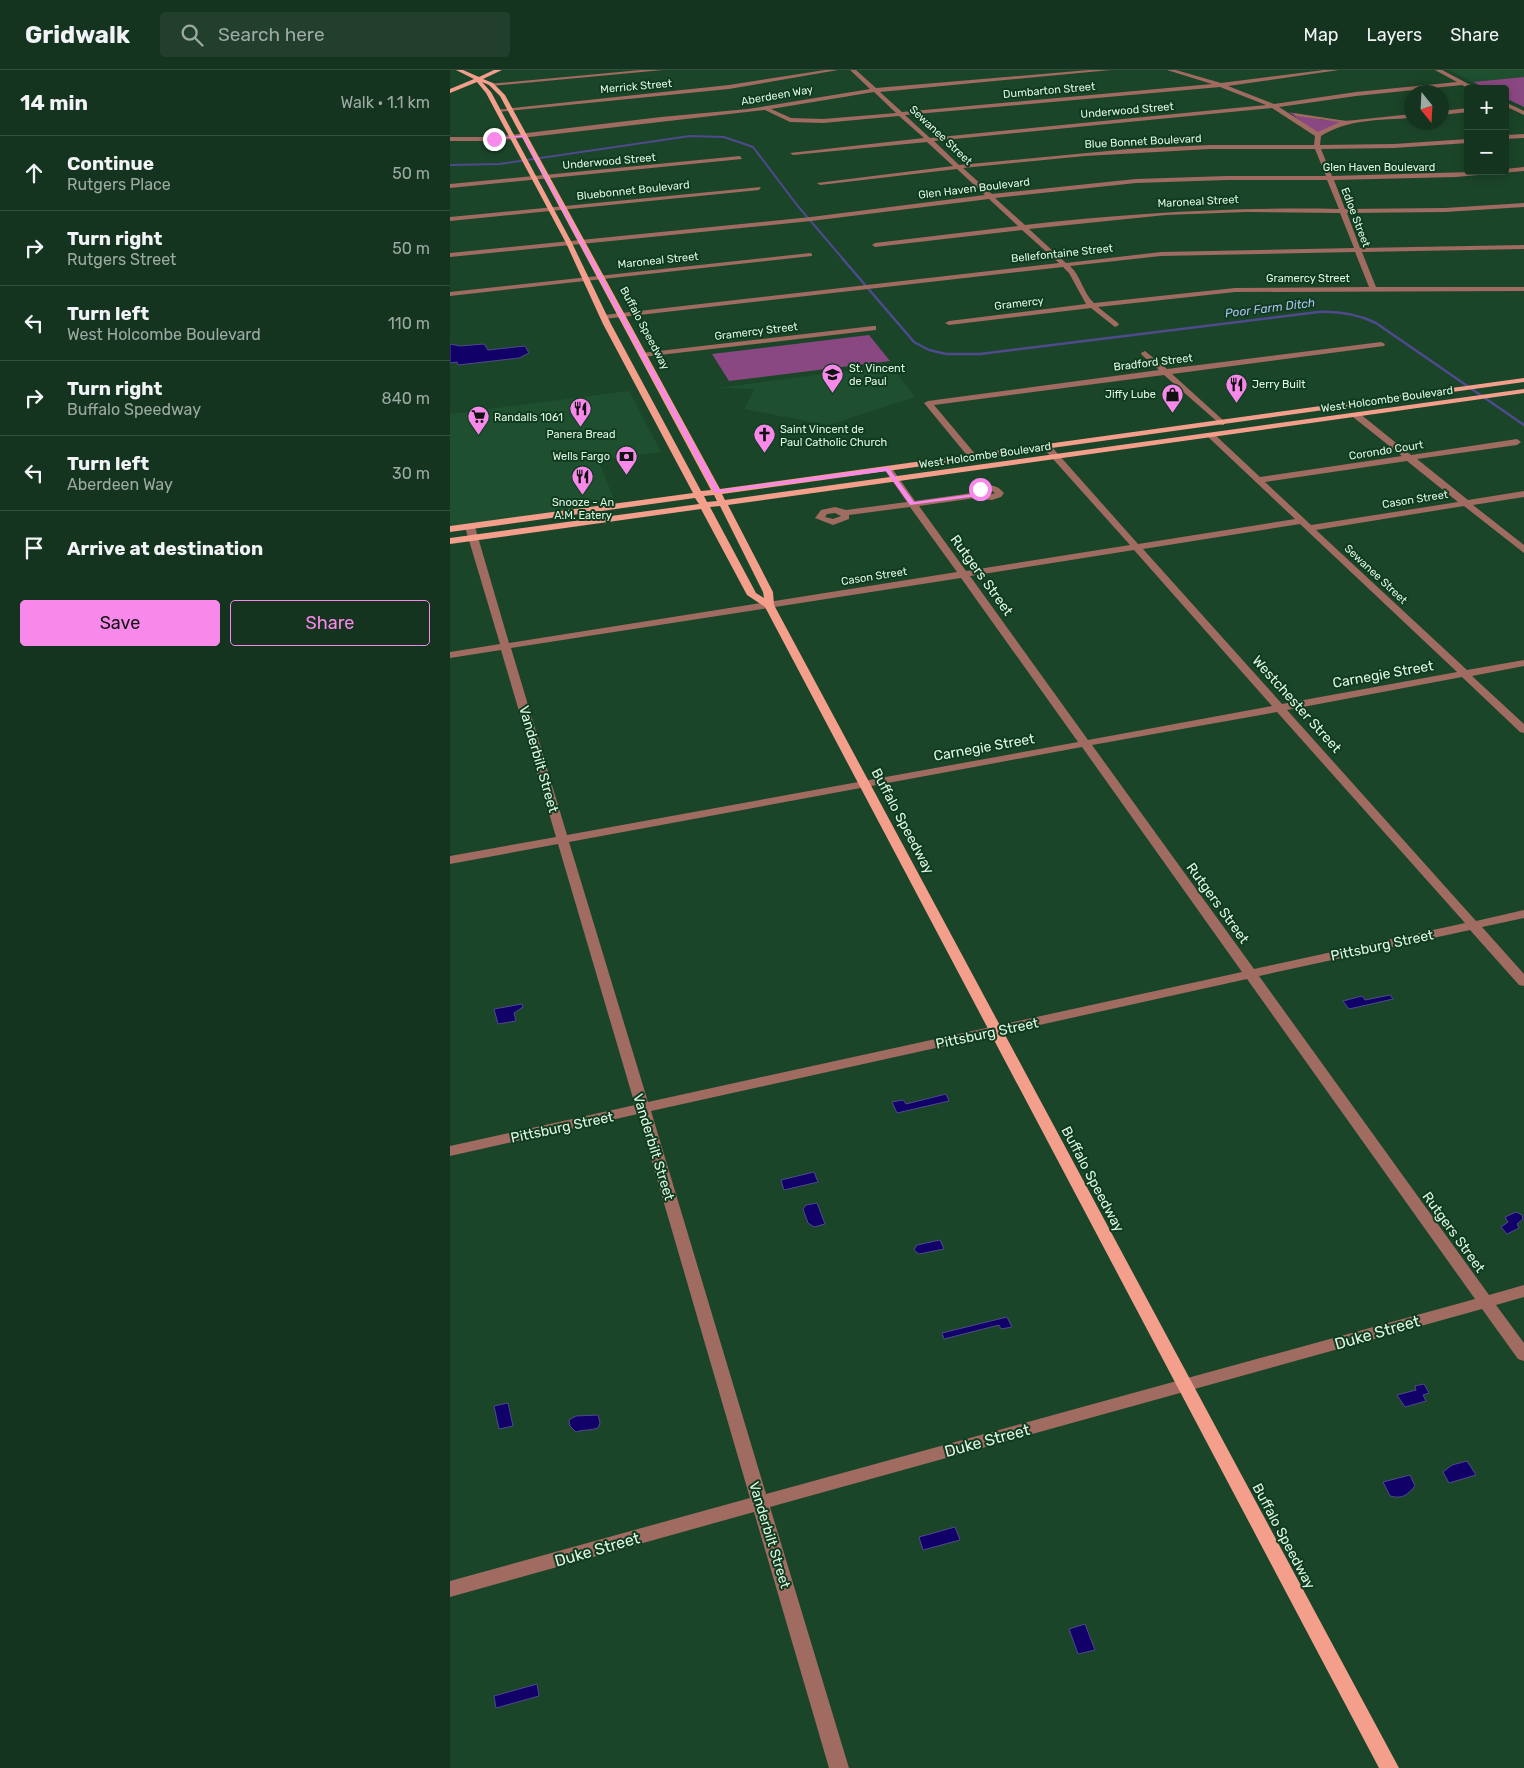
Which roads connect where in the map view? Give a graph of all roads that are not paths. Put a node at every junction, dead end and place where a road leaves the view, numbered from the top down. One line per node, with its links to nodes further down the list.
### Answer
1 (488, 70): 10 (main road); 11 (main road)
2 (499, 70): 11 (main road)
3 (660, 70): 13 (street)
4 (835, 70): 24 (street, Merrick Street)
5 (853, 70): 19 (street, Sewanee Street)
6 (1108, 70): 19 (street, Aberdeen Way)
7 (1170, 70): 14 (street)
8 (1336, 70): 14 (street, Dumbarton Street)
9 (1438, 70): 12 (street)
10 (461, 71): 11 (main road, Buffalo Speedway)
11 (476, 78): 13 (main road, Buffalo Speedway); 16 (main road); 17 (main road, Buffalo Speedway); 18 (main road)
12 (1462, 83): 15 (street); 21 (street, Underwood Street)
13 (491, 84): 24 (main road, Buffalo Speedway)
14 (1221, 85): 21 (street); 30 (street, Dumbarton Street)
15 (1467, 85)
16 (450, 86)
17 (484, 87): 18 (main road); 25 (main road, Buffalo Speedway)
18 (457, 88): 20 (main road)
19 (875, 90): 23 (street, Aberdeen Way); 30 (street, Sewanee Street)
20 (450, 91)
21 (1274, 106): 27 (street); 39 (street, Underwood Street)
22 (1509, 107): 29 (street)
23 (766, 108): 30 (street, Dumbarton Street); 34 (street, Aberdeen Way)
24 (510, 109): 25 (street, Merrick Street); 34 (main road, Buffalo Speedway)
25 (498, 110): 36 (main road, Buffalo Speedway)
26 (1464, 110): 28 (street)
27 (1288, 112): 32 (street); 33 (street)
28 (1449, 112)
29 (1524, 113)
30 (900, 114): 39 (street, Sewanee Street)
31 (1404, 117): 32 (street)
32 (1358, 121): 33 (street)
33 (1318, 135): 41 (street, Edloe Street)
34 (524, 136): 36 (street, Aberdeen Way); 48 (main road, Buffalo Speedway)
35 (1524, 136): 37 (street)
36 (513, 137): 38 (street, Aberdeen Way); 49 (main road, Buffalo Speedway)
37 (1509, 137)
38 (450, 139)
39 (928, 139): 42 (street, Underwood Street); 44 (street, Sewanee Street)
40 (1464, 141): 41 (street, Blue Bonnet Boulevard)
41 (1318, 147): 44 (street, Blue Bonnet Boulevard); 50 (street, Edloe Street)
42 (793, 153)
43 (740, 158): 48 (street, Underwood Street)
44 (957, 166): 51 (street, Blue Bonnet Boulevard); 54 (street, Sewanee Street)
45 (1524, 169): 46 (street)
46 (1509, 171)
47 (1464, 174): 50 (street, Glen Haven Boulevard)
48 (546, 177): 49 (street, Underwood Street); 56 (main road, Buffalo Speedway)
49 (534, 178): 52 (street, Underwood Street); 57 (main road, Buffalo Speedway)
50 (1329, 178): 54 (street, Glen Haven Boulevard); 58 (street, Edloe Street)
51 (820, 182)
52 (450, 186)
53 (759, 188): 56 (street, Bluebonnet Boulevard)
54 (989, 196): 60 (street, Sewanee Street); 61 (street, Glen Haven Boulevard)
55 (1524, 205): 58 (street, Maroneal Street)
56 (562, 208): 57 (street, Bluebonnet Boulevard); 61 (main road, Buffalo Speedway)
57 (550, 209): 59 (street, Bluebonnet Boulevard); 62 (main road, Buffalo Speedway)
58 (1344, 210): 60 (street, Maroneal Street); 65 (street, Edloe Street)
59 (450, 219)
60 (1024, 229): 63 (street, Maroneal Street); 68 (street, Sewanee Street)
61 (581, 242): 62 (street, Glen Haven Boulevard); 69 (main road, Buffalo Speedway)
62 (569, 243): 66 (street, Glen Haven Boulevard); 70 (main road, Buffalo Speedway)
63 (875, 245)
64 (1524, 248): 65 (street, Bellefontaine Street)
65 (1358, 250): 68 (street, Bellefontaine Street); 72 (street, Edloe Street)
66 (450, 255)
67 (810, 255): 69 (street, Maroneal Street)
68 (1063, 265): 74 (street, Sewanee Street); 75 (street, Bellefontaine Street)
69 (601, 278): 70 (street, Maroneal Street); 75 (main road, Buffalo Speedway)
70 (586, 279): 73 (street, Maroneal Street); 76 (main road, Buffalo Speedway)
71 (1524, 289): 72 (street, Gramercy Street)
72 (1373, 290): 74 (street, Gramercy Street)
73 (450, 294)
74 (1092, 305): 77 (street, Gramercy); 78 (street, Sewanee Street)
75 (622, 315): 76 (street, Bellefontaine Street); 82 (main road, Buffalo Speedway)
76 (604, 317): 87 (main road, Buffalo Speedway)
77 (949, 323)
78 (1115, 325)
79 (873, 328): 82 (street, Gramercy Street)
80 (1381, 344): 83 (street, Bradford Street)
81 (1145, 353): 83 (street)
82 (642, 355): 89 (main road, Buffalo Speedway)
83 (1165, 372): 90 (street); 94 (street, Bradford Street)
84 (1524, 380): 86 (main road, West Holcombe Boulevard)
85 (1524, 392): 88 (main road, West Holcombe Boulevard)
86 (1336, 407): 88 (main road); 90 (main road, West Holcombe Boulevard)
87 (655, 414): 89 (main road); 102 (main road, Buffalo Speedway)
88 (1356, 415): 91 (main road, West Holcombe Boulevard); 96 (street)
89 (676, 416): 100 (main road, Buffalo Speedway)
90 (1221, 423): 91 (main road); 93 (main road, West Holcombe Boulevard)
91 (1210, 435): 95 (main road, West Holcombe Boulevard); 99 (street, Sewanee Street)
92 (1516, 442): 96 (street, Corondo Court)
93 (1047, 447): 94 (main road, West Holcombe Boulevard); 95 (street, Westchester Street)
94 (973, 457): 97 (main road); 98 (main road, West Holcombe Boulevard)
95 (1056, 457): 97 (main road, West Holcombe Boulevard); 113 (street, Westchester Street)
96 (1409, 458): 99 (street, Corondo Court); 106 (street)
97 (984, 467): 98 (main road, West Holcombe Boulevard)
98 (891, 474): 100 (main road, West Holcombe Boulevard); 104 (main road, West Holcombe Boulevard); 105 (street, Rutgers Street)
99 (1258, 480): 109 (street, Sewanee Street)
100 (717, 492): 102 (main road, West Holcombe Boulevard); 104 (main road, Buffalo Speedway)
101 (1524, 494): 106 (street, Cason Street)
102 (698, 495): 107 (main road, Buffalo Speedway); 111 (main road, West Holcombe Boulevard)
103 (976, 495): 105 (street)
104 (723, 503): 107 (main road, West Holcombe Boulevard); 116 (main road, Buffalo Speedway)
105 (912, 504): 108 (street); 115 (street, Rutgers Street)
106 (1466, 504): 109 (street, Cason Street); 114 (street)
107 (704, 506): 111 (main road, West Holcombe Boulevard); 116 (main road, Buffalo Speedway)
108 (845, 513)
109 (1306, 525): 113 (street, Cason Street); 120 (street, Sewanee Street)
110 (450, 529): 111 (main road, West Holcombe Boulevard)
111 (472, 532): 112 (main road, West Holcombe Boulevard); 117 (street, Vanderbilt Street)
112 (450, 541)
113 (1136, 547): 115 (street, Cason Street); 121 (street, Westchester Street)
114 (1524, 550)
115 (963, 575): 116 (street, Cason Street); 123 (street, Rutgers Street)
116 (769, 604): 117 (street, Cason Street); 124 (main road, Buffalo Speedway)
117 (506, 646): 118 (street, Cason Street); 125 (street, Vanderbilt Street)
118 (450, 655)
119 (1524, 663): 120 (street, Carnegie Street)
120 (1464, 674): 121 (street, Carnegie Street); 122 (street, Sewanee Street)
121 (1280, 708): 123 (street, Carnegie Street); 128 (street, Westchester Street)
122 (1524, 730)
123 (1085, 744): 124 (street, Carnegie Street); 129 (street, Rutgers Street)
124 (864, 784): 125 (street, Carnegie Street); 131 (main road, Buffalo Speedway)
125 (563, 840): 126 (street, Carnegie Street); 132 (street, Vanderbilt Street)
126 (450, 860)
127 (1524, 914): 128 (street, Pittsburg Street)
128 (1473, 925): 129 (street, Pittsburg Street); 130 (street, Westchester Street)
129 (1250, 974): 131 (street, Pittsburg Street); 135 (street, Rutgers Street)
130 (1524, 982)
131 (996, 1031): 132 (street, Pittsburg Street); 137 (main road, Buffalo Speedway)
132 (643, 1109): 133 (street, Pittsburg Street); 138 (street, Vanderbilt Street)
133 (450, 1152)
134 (1524, 1291): 135 (street, Duke Street)
135 (1486, 1302): 136 (street, Rutgers Street); 137 (street, Duke Street)
136 (1524, 1356)
137 (1185, 1386): 138 (street, Duke Street); 141 (main road, Buffalo Speedway)
138 (760, 1503): 139 (street, Duke Street); 140 (street, Vanderbilt Street)
139 (450, 1590)
140 (839, 1768)
141 (1389, 1768)

